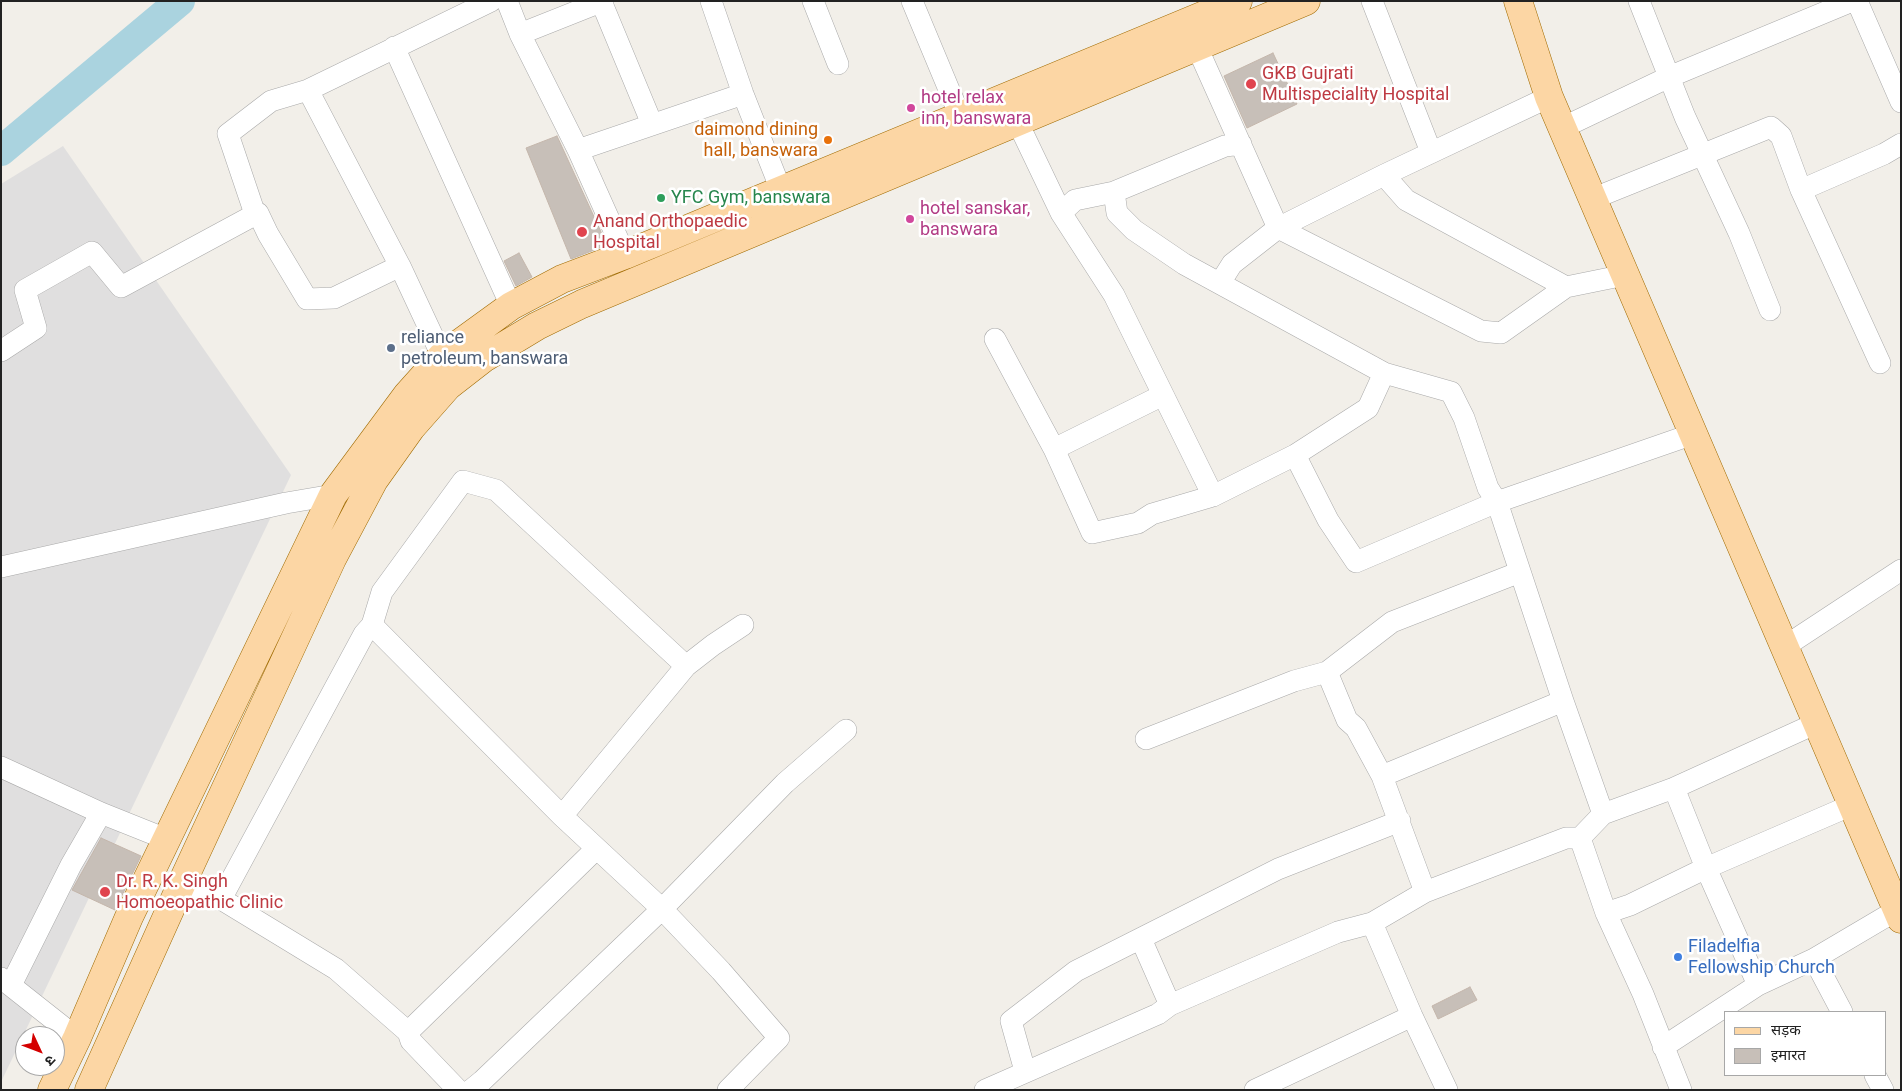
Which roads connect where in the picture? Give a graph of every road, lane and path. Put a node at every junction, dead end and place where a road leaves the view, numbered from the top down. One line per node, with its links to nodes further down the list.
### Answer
1 (491, 1): 15 (street)
2 (507, 1): 14 (street)
3 (710, 1): 20 (street)
4 (813, 1): 17 (street)
5 (912, 1): 23 (street)
6 (1238, 1): 23 (main road)
7 (1306, 1): 16 (main road)
8 (1372, 1): 30 (street)
9 (1518, 1): 21 (main road)
10 (1639, 1): 18 (street)
11 (1852, 1): 18 (street)
12 (1857, 1): 22 (street)
13 (602, 2): 14 (street); 25 (street)
14 (520, 34): 29 (street)
15 (394, 47): 19 (street); 45 (street)
16 (1197, 47): 24 (main road); 27 (street)
17 (838, 64)
18 (1669, 77): 26 (street); 31 (street)
19 (308, 90): 38 (street); 41 (street)
20 (742, 94): 25 (street); 33 (street)
21 (1549, 97): 26 (main road); 30 (street)
22 (1901, 102)
23 (960, 116): 33 (main road)
24 (1017, 121): 37 (street); 83 (main road)
25 (652, 124): 29 (street)
26 (1562, 128): 36 (main road)
27 (1241, 144): 35 (street); 39 (street)
28 (1901, 144): 34 (street)
29 (578, 150): 40 (street)
30 (1431, 152): 32 (street)
31 (1702, 154): 34 (street); 36 (street); 46 (street)
32 (1384, 175): 39 (street); 44 (street)
33 (781, 190): 40 (main road)
34 (1801, 190): 50 (street)
35 (1114, 192): 37 (street); 43 (street)
36 (1592, 199): 42 (main road)
37 (1061, 213): 52 (street)
38 (255, 214): 41 (street); 48 (street)
39 (1278, 228): 43 (street); 44 (street)
40 (625, 255): 45 (main road)
41 (400, 266): 49 (street)
42 (1625, 275): 44 (street); 53 (main road)
43 (1220, 283): 51 (street)
44 (1566, 287)
45 (511, 306): 49 (main road)
46 (1770, 310)
47 (995, 339): 54 (street)
48 (1, 351)
49 (442, 356): 56 (main road)
50 (1880, 363)
51 (1384, 373): 55 (street); 58 (street)
52 (1163, 395): 54 (street); 57 (street)
53 (1693, 434): 58 (street); 64 (main road)
54 (1054, 449): 57 (street)
55 (1295, 455): 57 (street); 58 (street)
56 (333, 495): 59 (street); 80 (main road)
57 (1213, 496)
58 (1497, 502): 61 (street)
59 (1, 567)
60 (1901, 570): 64 (street)
61 (1520, 572): 66 (street); 67 (street)
62 (372, 625): 65 (street); 77 (street); 85 (street)
63 (743, 625): 65 (street)
64 (1784, 648): 68 (main road)
65 (686, 666): 77 (street)
66 (1327, 672): 70 (street); 72 (street)
67 (1563, 701): 72 (street); 76 (street)
68 (1818, 723): 73 (street); 74 (main road)
69 (846, 730): 86 (street)
70 (1146, 739)
71 (1, 767): 75 (street)
72 (1382, 776): 78 (street)
73 (1674, 788): 76 (street); 82 (street)
74 (1852, 805): 82 (street); 88 (main road)
75 (101, 813): 80 (street); 92 (street)
76 (1603, 814): 79 (street)
77 (562, 816): 81 (street)
78 (1400, 821): 84 (street); 90 (street)
79 (1580, 838): 84 (street); 87 (street)
80 (166, 839): 98 (main road)
81 (596, 849): 86 (street); 97 (street)
82 (1706, 868): 87 (street); 93 (street)
83 (182, 883): 85 (street); 104 (main road)
84 (1425, 892): 89 (street)
85 (221, 899): 97 (street)
86 (662, 909): 106 (street); 107 (street)
87 (1606, 913): 99 (street)
88 (1899, 913): 91 (street)
89 (1372, 923): 94 (street); 96 (street)
90 (1141, 939): 94 (street); 100 (street)
91 (1814, 959): 93 (street); 95 (street)
92 (6, 982): 98 (street)
93 (1758, 985): 99 (street)
94 (1170, 1005): 100 (street)
95 (1841, 1011)
96 (1412, 1016): 102 (street); 109 (street)
97 (408, 1032): 105 (street)
98 (77, 1038): 103 (main road)
99 (1663, 1047): 110 (street)
100 (1025, 1071): 108 (street)
101 (1876, 1076): 111 (street)
102 (1440, 1087)
103 (52, 1090)
104 (89, 1090)
105 (458, 1090)
106 (472, 1090)
107 (728, 1090)
108 (984, 1090)
109 (1255, 1090)
110 (1681, 1090)
111 (1883, 1090)

